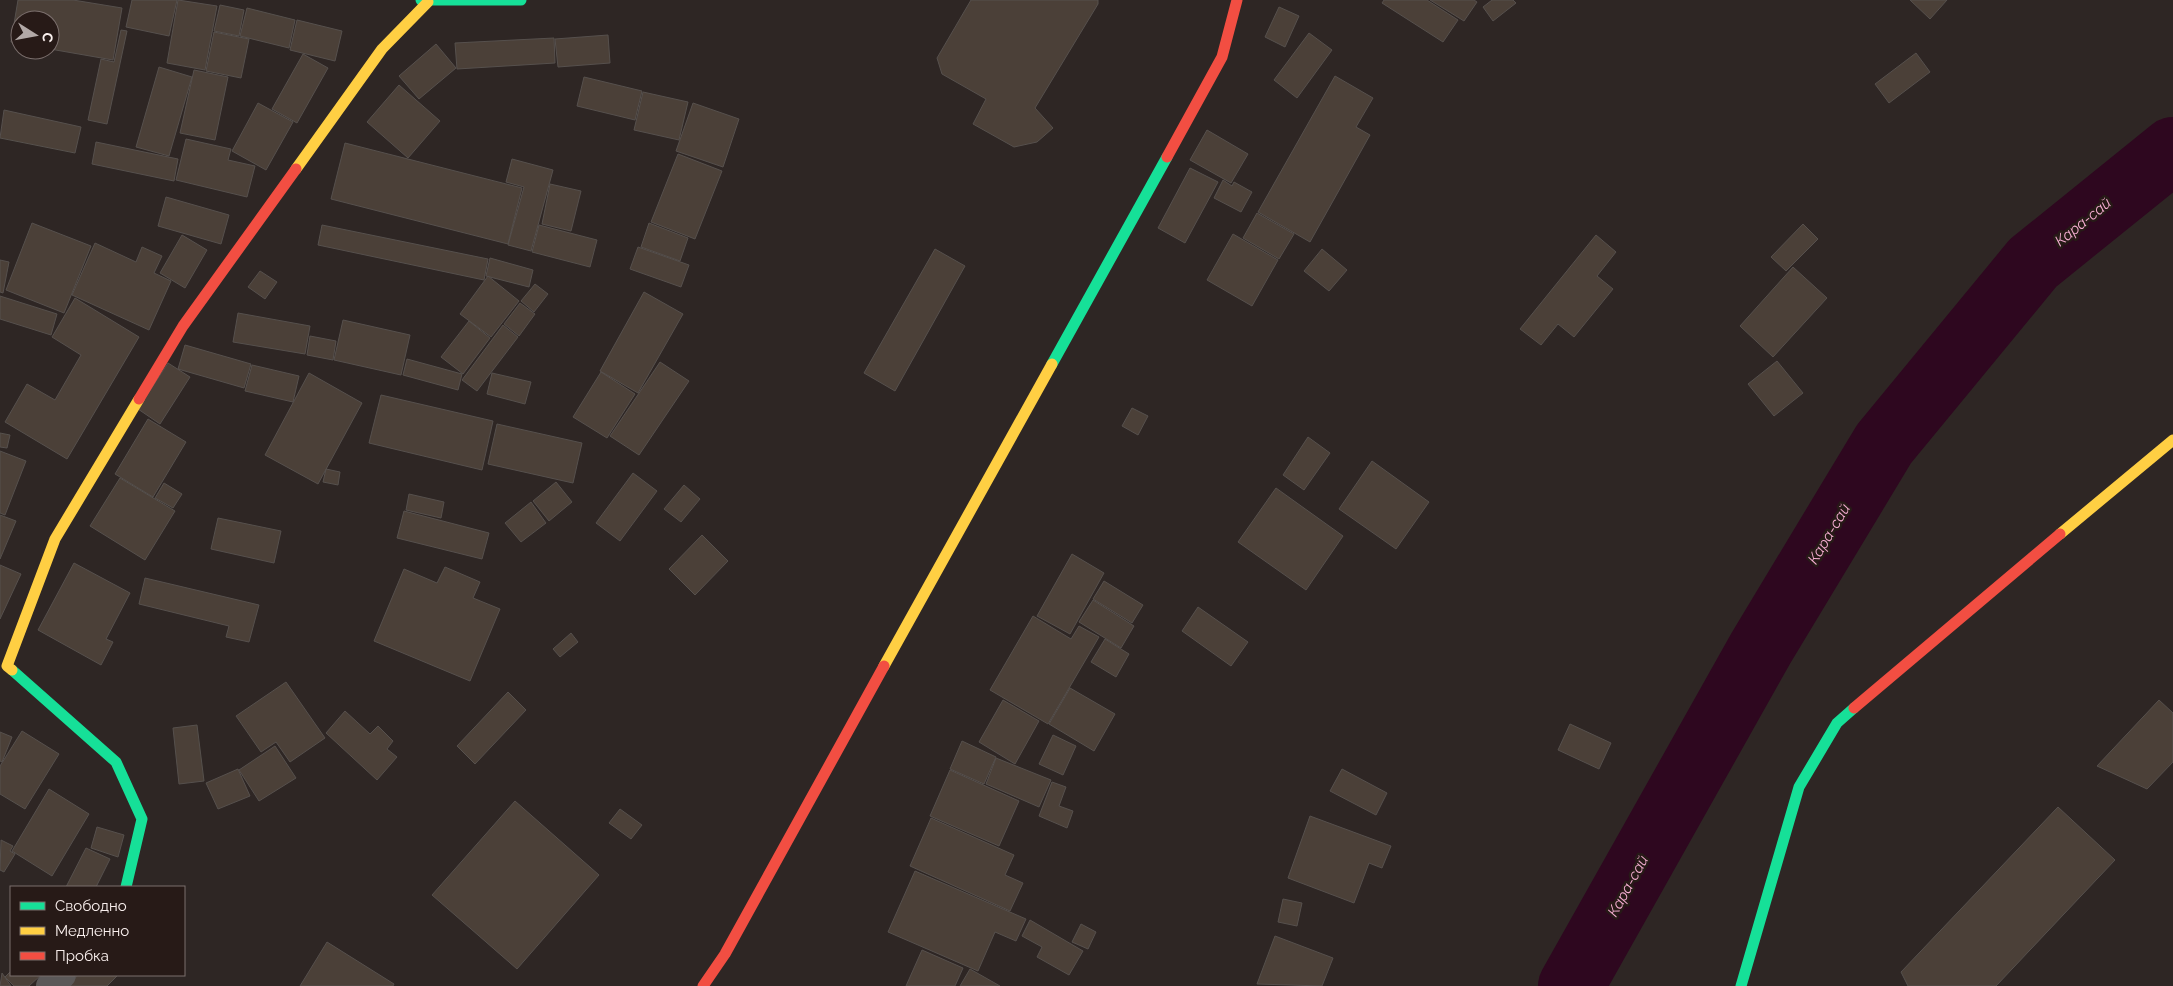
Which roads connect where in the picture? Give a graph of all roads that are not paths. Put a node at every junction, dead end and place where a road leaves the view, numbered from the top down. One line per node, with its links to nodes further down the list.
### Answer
1 (521, 0): 3 (street)
2 (1237, 0): 9 (street)
3 (425, 1): 5 (street)
4 (2173, 440): 10 (street)
5 (4, 664): 6 (street)
6 (126, 886)
7 (61, 976): 8 (street)
8 (50, 986)
9 (703, 986)
10 (1741, 986)

